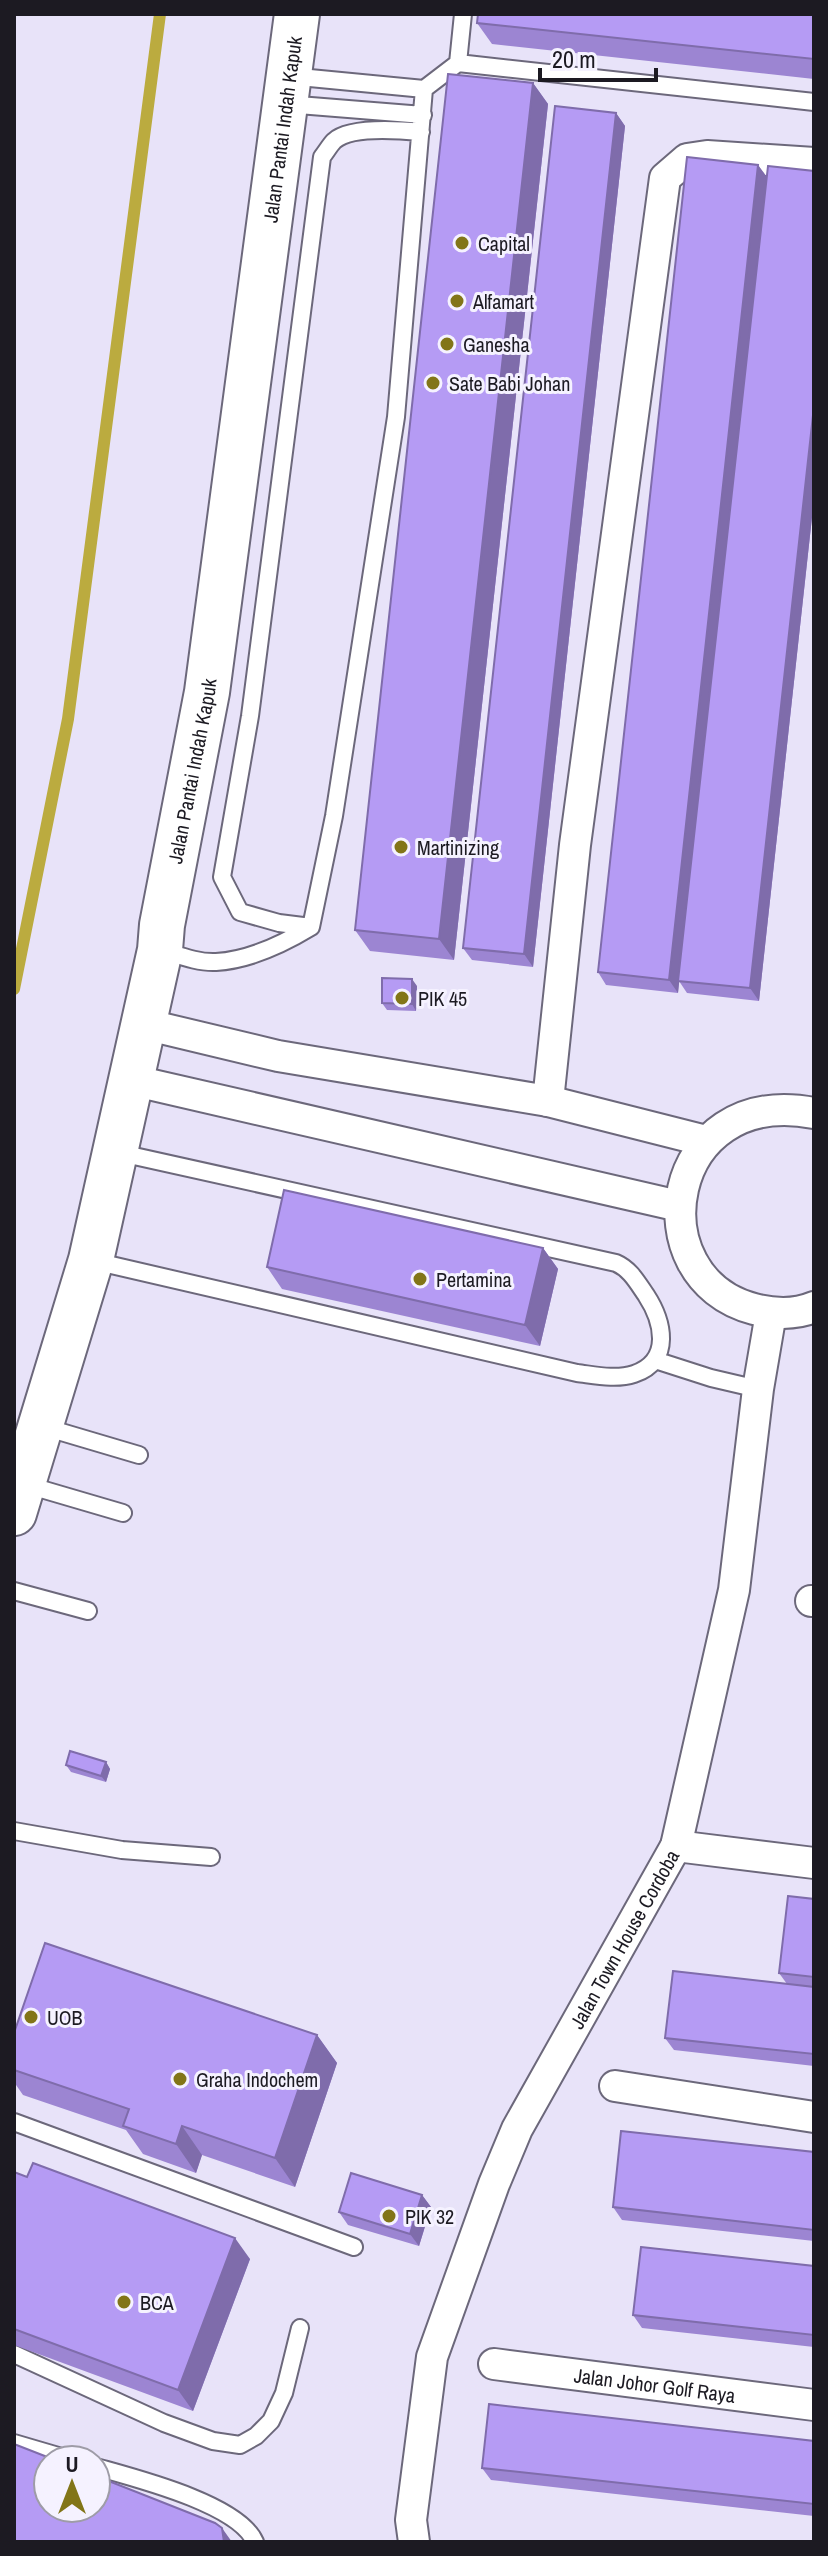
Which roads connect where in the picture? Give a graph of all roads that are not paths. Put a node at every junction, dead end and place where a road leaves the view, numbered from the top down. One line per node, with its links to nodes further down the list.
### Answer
1 (297, 14): 5 (main road, Jalan Pantai Indah Kapuk)
2 (463, 14): 3 (lane)
3 (458, 63): 4 (lane); 6 (lane)
4 (424, 89): 5 (lane); 7 (lane)
5 (288, 90): 7 (lane); 10 (main road, Jalan Pantai Indah Kapuk)
6 (814, 102)
7 (422, 124): 9 (lane); 9 (lane)
8 (814, 163): 13 (street)
9 (311, 927): 10 (lane)
10 (160, 950): 11 (main road, Jalan Pantai Indah Kapuk)
11 (144, 1024): 12 (main road, Jalan Pantai Indah Kapuk); 13 (street)
12 (131, 1080): 16 (main road, Jalan Pantai Indah Kapuk); 17 (street)
13 (548, 1101): 15 (street)
14 (814, 1113): 15 (street)
15 (706, 1141): 17 (street)
16 (115, 1152): 18 (main road, Jalan Pantai Indah Kapuk); 21 (lane)
17 (679, 1206): 20 (street)
18 (91, 1260): 21 (lane); 23 (main road, Jalan Pantai Indah Kapuk)
19 (814, 1307): 20 (street)
20 (771, 1313): 22 (street, Jalan Town House Cordoba)
21 (655, 1360): 22 (lane)
22 (758, 1389): 30 (street, Jalan Town House Cordoba)
23 (41, 1426): 24 (lane); 25 (main road, Jalan Pantai Indah Kapuk)
24 (139, 1455)
25 (18, 1498): 26 (lane)
26 (123, 1513)
27 (14, 1591): 28 (lane)
28 (88, 1611)
29 (14, 1831): 31 (lane)
30 (676, 1846): 32 (street); 42 (street, Jalan Town House Cordoba)
31 (211, 1857)
32 (814, 1863)
33 (615, 2086): 34 (street)
34 (814, 2117)
35 (14, 2122): 36 (lane)
36 (354, 2247)
37 (300, 2328): 38 (lane)
38 (14, 2354)
39 (494, 2364): 40 (street, Jalan Johor Golf Raya)
40 (814, 2405)
41 (112, 2472): 43 (lane)
42 (408, 2535)
43 (255, 2542)

